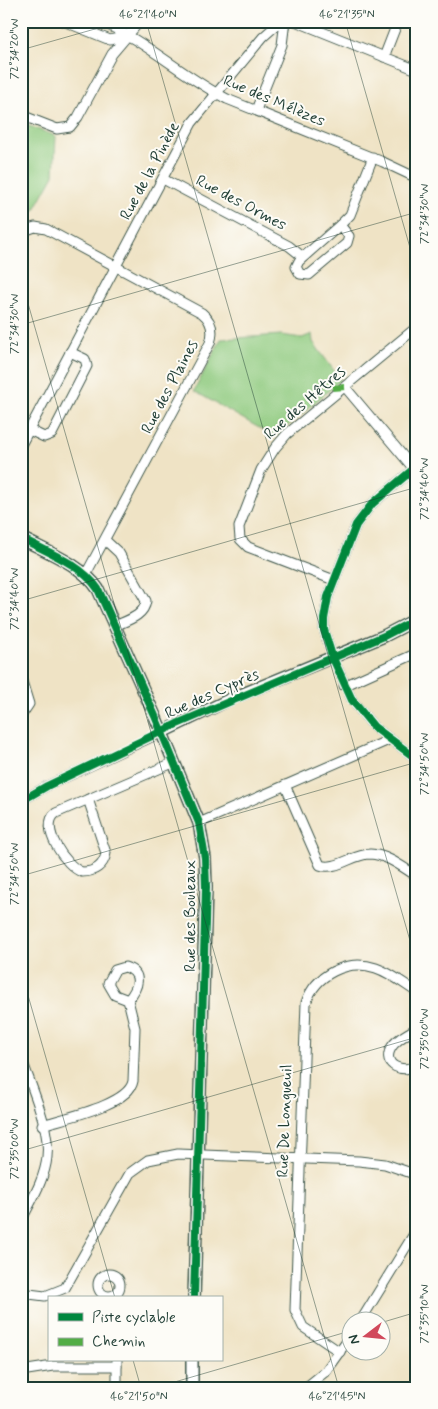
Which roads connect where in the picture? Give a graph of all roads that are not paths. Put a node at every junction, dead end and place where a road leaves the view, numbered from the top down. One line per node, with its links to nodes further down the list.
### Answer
1 (63, 21): 8 (street)
2 (99, 21): 8 (street, Rue des Mélèzes)
3 (140, 21): 8 (street)
4 (281, 21): 11 (street, Rue de la Pinède)
5 (285, 21): 12 (street)
6 (295, 21): 9 (street)
7 (398, 21): 9 (street)
8 (127, 36): 11 (street, Rue des Mélèzes); 13 (street)
9 (384, 57): 10 (street)
10 (417, 70)
11 (215, 93): 12 (street, Rue des Mélèzes); 16 (street, Rue de la Pinède)
12 (256, 110): 14 (street, Rue des Mélèzes)
13 (21, 115)
14 (372, 157): 15 (street, Rue des Mélèzes); 17 (street)
15 (417, 178)
16 (163, 179): 19 (street, Rue des Ormes); 20 (street, Rue de la Pinède)
17 (340, 225): 19 (street); 19 (street)
18 (21, 232): 20 (street, Rue des Plaines)
19 (303, 257)
20 (116, 267): 22 (street, Rue de la Pinède); 28 (street, Rue des Plaines)
21 (417, 327): 23 (street, Rue des Hêtres)
22 (70, 352): 24 (street, Rue de la Pinède); 24 (street)
23 (345, 387): 26 (street); 30 (street, Rue des Hêtres)
24 (25, 428): 25 (street, Rue de la Pinède)
25 (21, 445)
26 (415, 468): 30 (street)
27 (21, 538): 29 (street, Rue des Bouleaux)
28 (105, 540): 29 (street, Rue des Plaines); 32 (street)
29 (86, 574): 32 (street, Rue des Bouleaux)
30 (334, 580): 34 (street)
31 (417, 618): 34 (street, Rue des Cyprès)
32 (115, 626): 38 (street, Rue des Bouleaux)
33 (417, 654): 36 (street)
34 (332, 656): 36 (street); 38 (street, Rue des Cyprès)
35 (21, 678): 37 (street)
36 (344, 686): 39 (street)
37 (21, 716)
38 (162, 732): 41 (street, Rue des Bouleaux); 44 (street, Rue des Cyprès)
39 (389, 740): 40 (street); 42 (street)
40 (417, 759)
41 (175, 762): 43 (street); 45 (street, Rue des Bouleaux)
42 (285, 785): 45 (street); 46 (street)
43 (88, 799): 43 (street)
44 (21, 802)
45 (199, 823): 53 (street, Rue des Bouleaux)
46 (417, 876)
47 (417, 992): 54 (street, Rue De Longueuil)
48 (128, 1000): 52 (street)
49 (417, 1028): 51 (street)
50 (21, 1057): 52 (street)
51 (417, 1066)
52 (42, 1125): 56 (street)
53 (197, 1155): 54 (street); 58 (street); 59 (street, Rue des Bouleaux)
54 (300, 1159): 55 (street); 61 (street, Rue De Longueuil)
55 (417, 1175)
56 (21, 1221)
57 (417, 1228): 60 (street)
58 (21, 1293)
59 (194, 1296)
60 (366, 1312)
61 (340, 1352): 67 (street)
62 (192, 1362): 66 (street)
63 (117, 1363): 64 (street); 65 (street)
64 (21, 1371)
65 (117, 1388)
66 (192, 1388)
67 (305, 1388)

